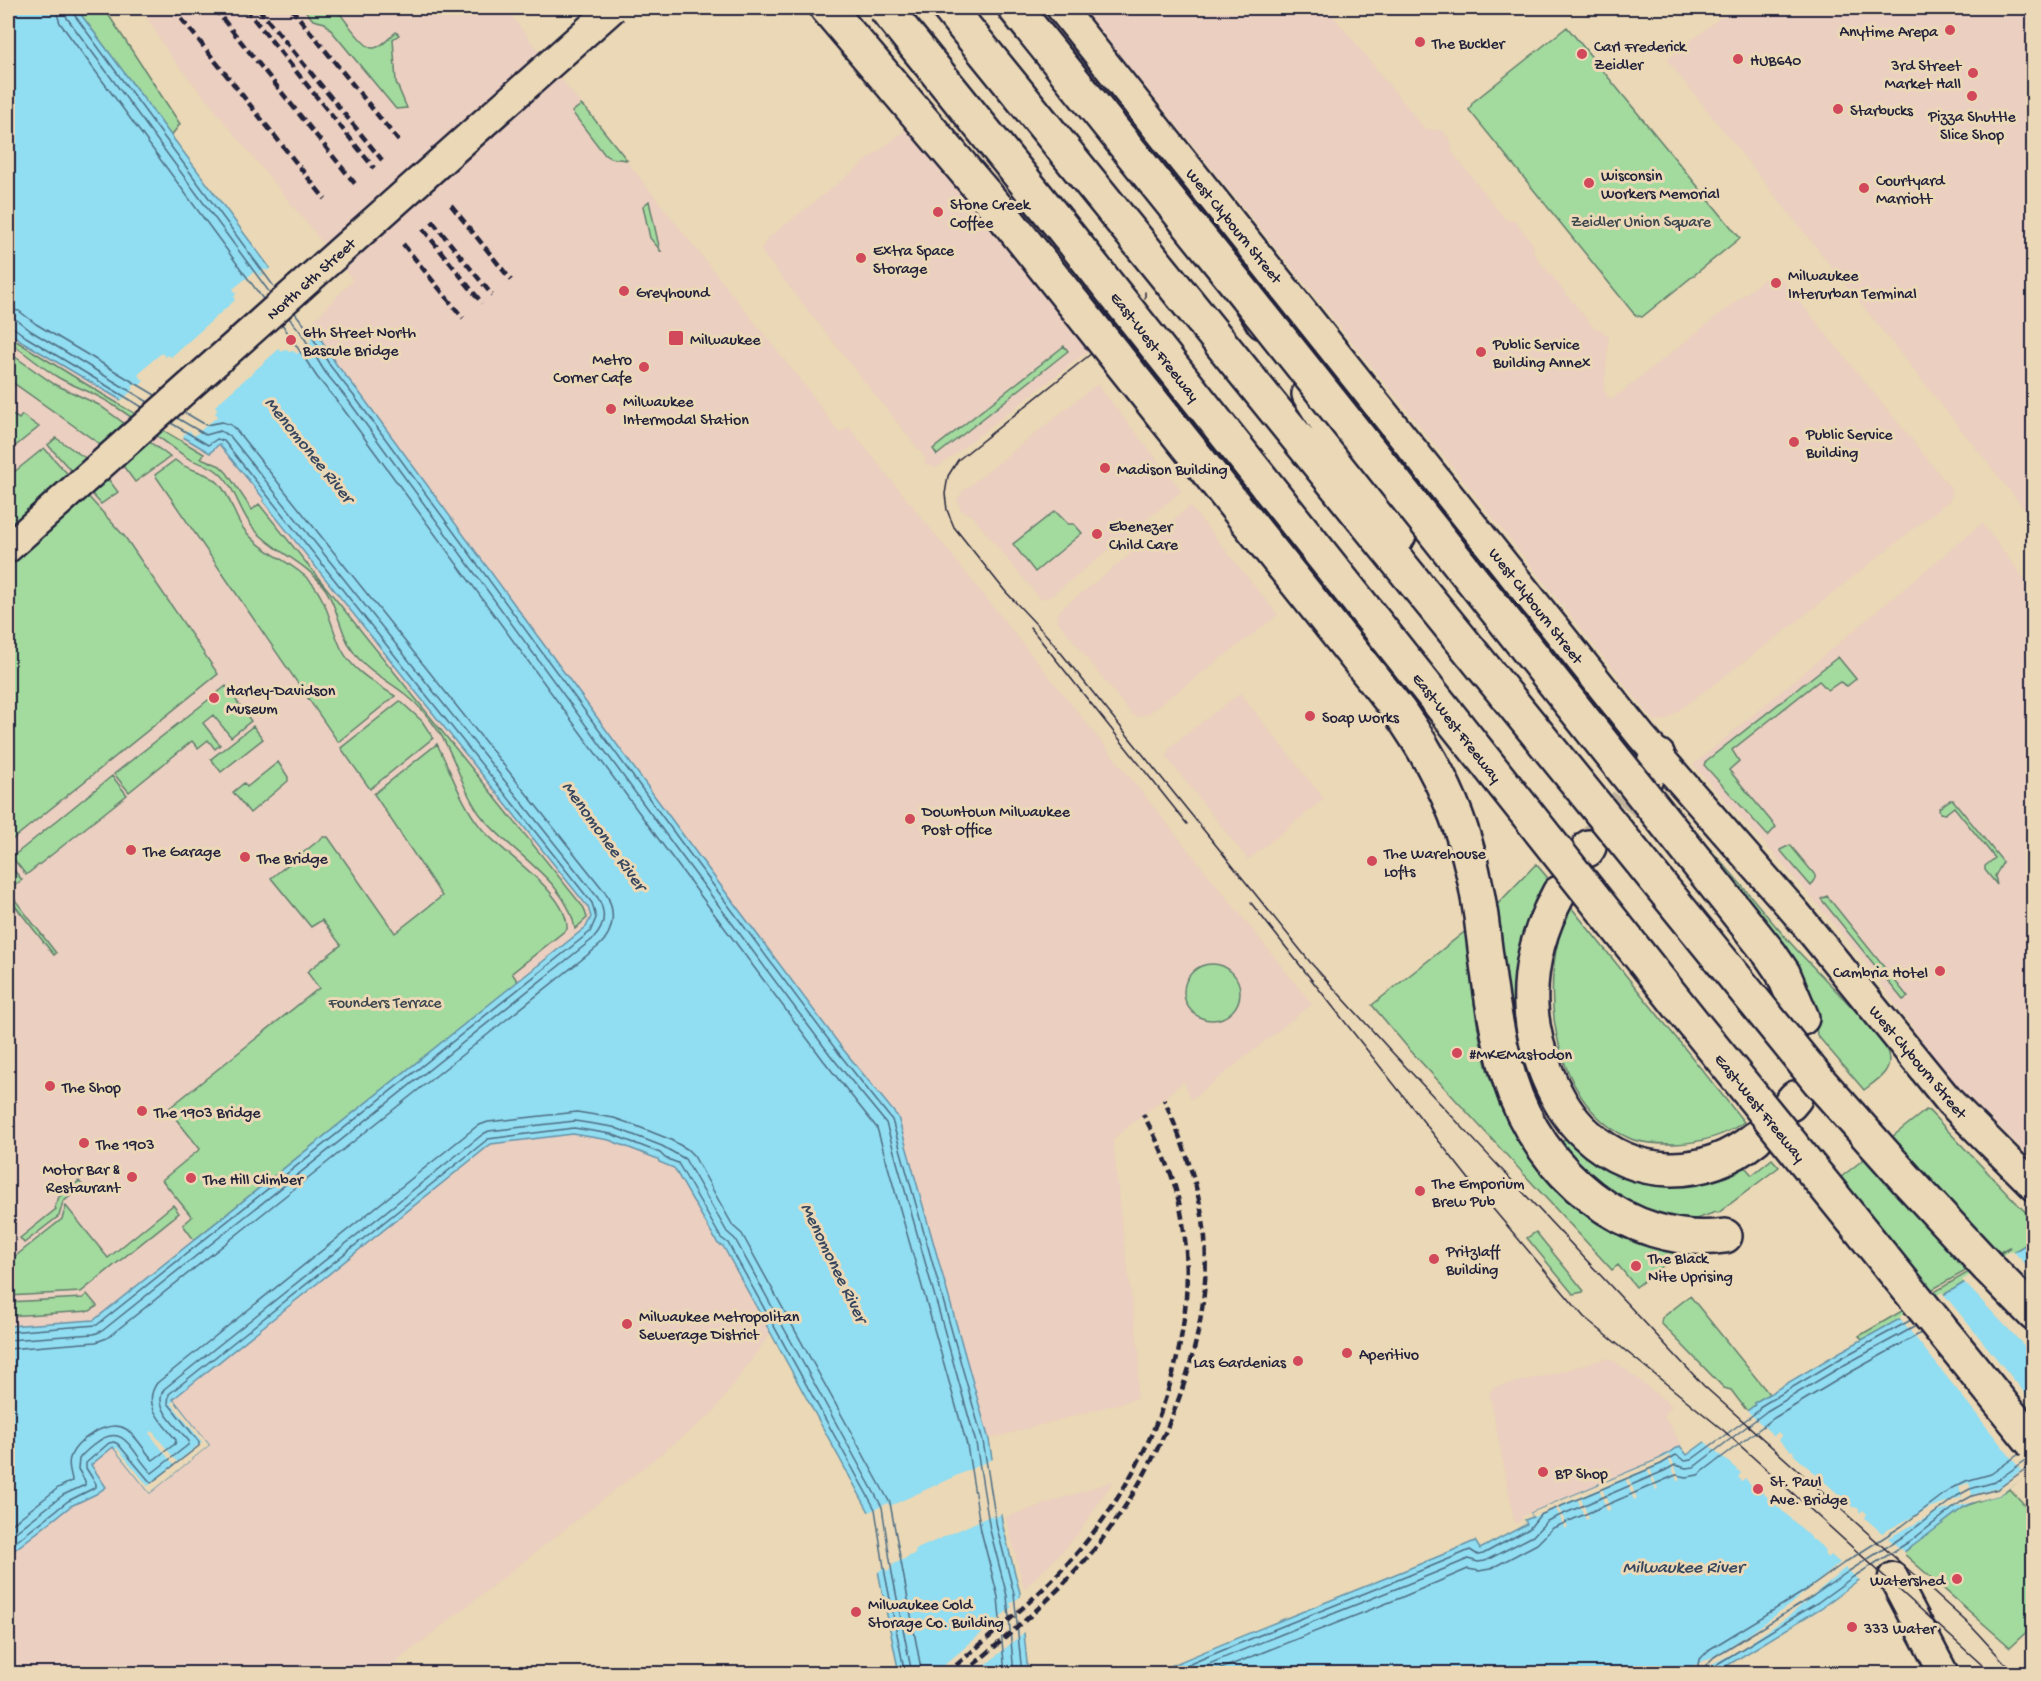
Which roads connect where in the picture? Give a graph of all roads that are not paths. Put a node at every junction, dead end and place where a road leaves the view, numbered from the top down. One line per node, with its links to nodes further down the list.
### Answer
1 (613, 8): 9 (main road, North 6th Street, bridge)
2 (827, 8): 7 (highway)
3 (885, 8): 10 (highway, East-West Freeway, bridge)
4 (949, 8): 11 (highway)
5 (1015, 8): 8 (highway)
6 (1061, 8): 15 (main road, West Clybourn Street)
7 (1006, 220): 10 (highway, bridge); 16 (highway, bridge)
8 (1248, 298): 11 (highway, bridge); 13 (highway, bridge)
9 (8, 548)
10 (1379, 627): 18 (highway, East-West Freeway, bridge)
11 (1484, 668): 17 (highway, bridge)
12 (1559, 892): 14 (highway)
13 (1802, 1018)
14 (1756, 1138)
15 (2034, 1186)
16 (1725, 1236)
17 (2034, 1314)
18 (2034, 1444)
19 (1893, 1577): 20 (main road)
20 (1944, 1674)

